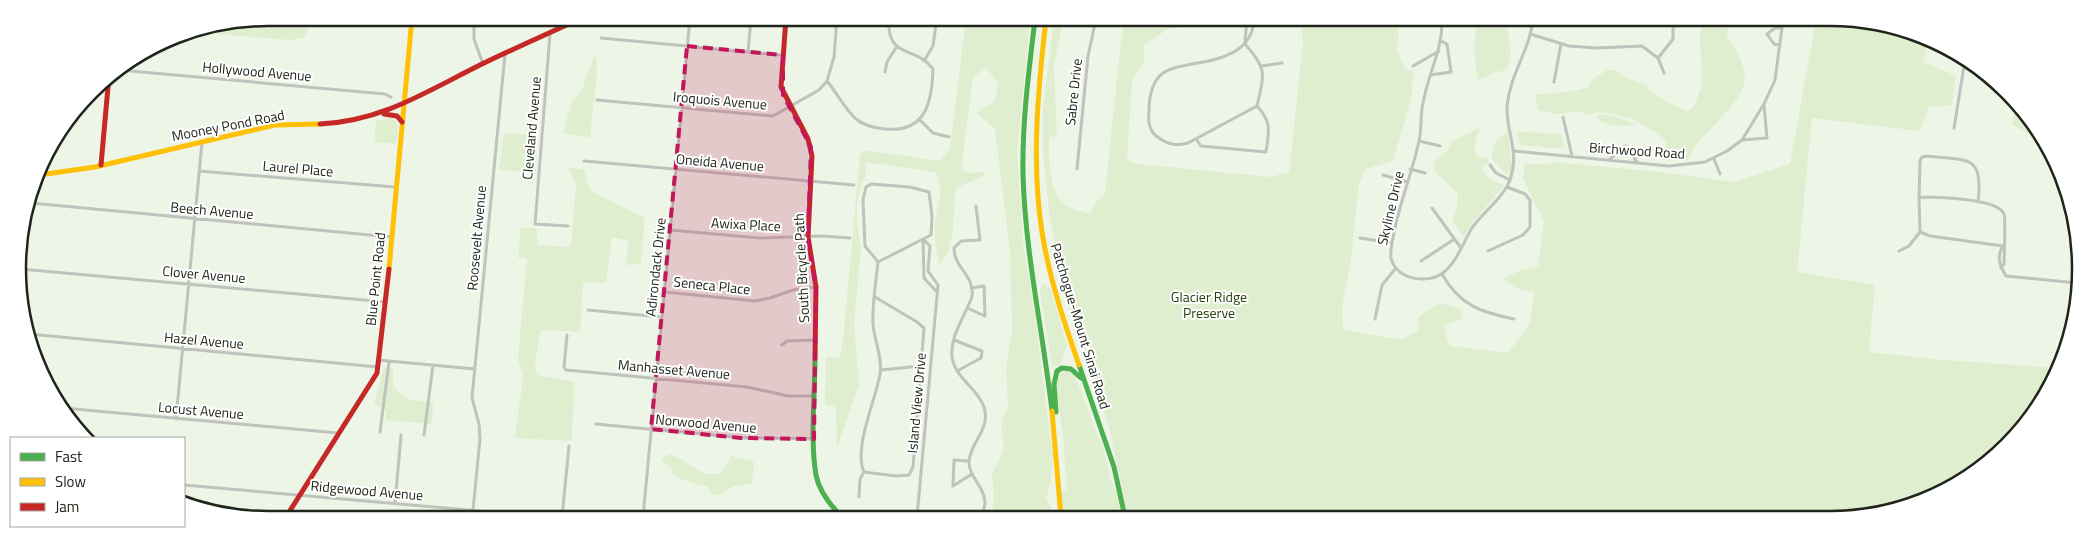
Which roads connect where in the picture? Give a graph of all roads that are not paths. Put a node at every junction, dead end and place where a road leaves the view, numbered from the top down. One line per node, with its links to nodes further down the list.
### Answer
1 (411, 26): 46 (main road, Blue Point Road)
2 (474, 26): 35 (street)
3 (566, 26): 19 (main road, Mooney Pond Road)
4 (689, 26): 25 (street, Adirondack Drive)
5 (751, 26): 29 (street)
6 (785, 26): 31 (main road, South Bicycle Path)
7 (836, 26): 43 (street)
8 (889, 26): 26 (street)
9 (936, 26): 33 (street)
10 (1034, 26): 146 (main road, Patchogue-Mount Sinai Road)
11 (1045, 26): 144 (main road, Patchogue-Mount Sinai Road)
12 (1094, 26): 74 (street, Sabre Drive)
13 (1246, 26): 23 (street)
14 (1253, 26): 23 (street)
15 (1442, 26): 22 (street, Skyline Drive)
16 (1532, 26): 20 (street)
17 (1673, 26): 32 (street)
18 (1782, 28): 27 (street, Birchwood Road); 27 (street)
19 (550, 34): 30 (main road, Mooney Pond Road); 94 (street, Cleveland Avenue)
20 (1530, 34): 24 (street); 66 (street)
21 (601, 38): 25 (street)
22 (1441, 41): 28 (street, Skyline Drive); 42 (street)
23 (1245, 44): 36 (street); 61 (street)
24 (1561, 44): 32 (street); 44 (street)
25 (687, 46): 29 (street); 54 (street, Adirondack Drive)
26 (897, 46): 33 (street); 40 (street)
27 (1780, 46): 51 (street, Birchwood Road)
28 (1439, 51): 37 (street); 42 (street, Skyline Drive)
29 (748, 52): 31 (street)
30 (505, 54): 35 (main road, Mooney Pond Road); 137 (street, Roosevelt Avenue)
31 (783, 55): 53 (main road, South Bicycle Path)
32 (1658, 58): 41 (street)
33 (924, 61): 57 (street)
34 (1282, 62): 36 (street)
35 (483, 64): 47 (main road, Mooney Pond Road)
36 (1262, 66): 52 (street)
37 (1414, 66)
38 (1964, 67): 59 (street)
39 (128, 71): 48 (street, Hollywood Avenue)
40 (885, 72)
41 (1664, 73)
42 (1430, 75): 63 (street, Skyline Drive)
43 (827, 82): 53 (street, Iroquois Avenue); 57 (street)
44 (1554, 82)
45 (108, 87): 72 (main road)
46 (405, 88): 47 (main road); 50 (main road, Blue Point Road)
47 (420, 95): 50 (main road, Mooney Pond Road)
48 (392, 97)
49 (596, 100): 54 (street, Iroquois Avenue)
50 (404, 103): 55 (main road, Mooney Pond Road); 58 (main road, Blue Point Road)
51 (1764, 104): 62 (street, Birchwood Road); 62 (street)
52 (1257, 106): 61 (street); 61 (street)
53 (790, 107): 54 (street, Iroquois Avenue); 83 (main road, South Bicycle Path)
54 (682, 108): 75 (street, Adirondack Drive)
55 (382, 114): 58 (main road); 64 (main road, Mooney Pond Road)
56 (1563, 117): 67 (street)
57 (919, 119): 60 (street)
58 (402, 122): 86 (main road, Blue Point Road)
59 (1954, 128)
60 (949, 137)
61 (1196, 140)
62 (1742, 140): 68 (street, Birchwood Road)
63 (1419, 141): 65 (street); 76 (street, Skyline Drive)
64 (202, 142): 72 (main road, Mooney Pond Road); 77 (street)
65 (1440, 146)
66 (1514, 151): 67 (street, Birchwood Road); 82 (street)
67 (1572, 156): 69 (street, Birchwood Road)
68 (1714, 159): 71 (street, Birchwood Road); 80 (street)
69 (1610, 160): 71 (street, Birchwood Road); 71 (street)
70 (584, 161): 75 (street, Oneida Avenue)
71 (1638, 163)
72 (101, 165): 78 (main road, Mooney Pond Road)
73 (1490, 166): 82 (street)
74 (1076, 168)
75 (676, 169): 83 (street, Oneida Avenue); 95 (street, Adirondack Drive)
76 (1410, 169): 79 (street); 84 (street, Skyline Drive)
77 (199, 171): 86 (street, Laurel Place); 93 (street)
78 (46, 174)
79 (1425, 174)
80 (1720, 174)
81 (1383, 175): 84 (street)
82 (1510, 180): 87 (street)
83 (811, 181): 85 (street, Oneida Avenue); 98 (main road, South Bicycle Path)
84 (1407, 182): 103 (street, Skyline Drive)
85 (854, 185)
86 (395, 187): 97 (main road, Blue Point Road)
87 (1507, 187): 105 (street); 106 (street)
88 (1919, 197): 89 (street); 89 (street); 96 (street)
89 (1978, 202): 104 (street)
90 (35, 204): 93 (street, Beech Avenue)
91 (976, 206): 116 (street)
92 (1432, 208): 102 (street)
93 (194, 220): 97 (street, Beech Avenue); 114 (street)
94 (568, 226)
95 (670, 230): 98 (street, Awixa Place); 118 (street, Adirondack Drive)
96 (1920, 232): 104 (street); 107 (street)
97 (391, 237): 120 (main road, Blue Point Road)
98 (808, 237): 99 (street, Awixa Place); 115 (main road, South Bicycle Path)
99 (850, 238)
100 (1360, 238): 103 (street)
101 (923, 239): 109 (street); 109 (street); 117 (street); 117 (street)
102 (1453, 240): 105 (street); 108 (street)
103 (1392, 243): 110 (street, Skyline Drive)
104 (2003, 246): 113 (street)
105 (1461, 248): 112 (street)
106 (1488, 251)
107 (1899, 251)
108 (1421, 261)
109 (878, 262): 119 (street)
110 (1396, 268): 112 (street); 124 (street)
111 (26, 270): 114 (street, Clover Avenue)
112 (1442, 274): 125 (street)
113 (2071, 282)
114 (189, 284): 120 (street, Clover Avenue); 131 (street)
115 (816, 288): 118 (street, Seneca Place); 128 (main road, South Bicycle Path)
116 (971, 288): 121 (street); 121 (street)
117 (936, 291): 168 (street, Island View Drive)
118 (665, 292): 123 (street, Adirondack Drive)
119 (875, 297): 135 (street); 138 (street)
120 (386, 302): 132 (main road, Blue Point Road)
121 (967, 308): 129 (street)
122 (588, 310): 123 (street)
123 (661, 317): 140 (street, Adirondack Drive)
124 (1374, 319)
125 (1514, 319)
126 (36, 335): 131 (street, Hazel Avenue)
127 (567, 335): 140 (street, Manhasset Avenue)
128 (815, 340): 130 (street); 141 (main road, South Bicycle Path)
129 (954, 340): 139 (street); 139 (street)
130 (782, 345)
131 (182, 349): 136 (street, Hazel Avenue); 143 (street)
132 (378, 360): 133 (street); 136 (main road, Blue Point Road)
133 (389, 362): 134 (street); 148 (street)
134 (432, 365): 137 (street); 151 (street)
135 (920, 366): 138 (street); 155 (street)
136 (378, 367): 149 (main road, Blue Point Road)
137 (475, 369): 162 (street, Roosevelt Avenue)
138 (881, 370): 155 (street)
139 (957, 371): 154 (street)
140 (656, 379): 141 (street, Manhasset Avenue); 147 (street, Adirondack Drive)
141 (814, 396): 152 (main road, South Bicycle Path)
142 (71, 409): 143 (street, Locust Avenue)
143 (176, 419): 149 (street, Locust Avenue)
144 (1098, 419): 146 (main road); 172 (main road, Patchogue-Mount Sinai Road)
145 (596, 424): 147 (street, Norwood Avenue)
146 (1055, 427): 158 (main road, Patchogue-Mount Sinai Road)
147 (651, 429): 152 (street, Norwood Avenue); 166 (street, Adirondack Drive)
148 (380, 432)
149 (338, 433): 159 (main road, Blue Point Road)
150 (401, 435): 161 (street)
151 (424, 435)
152 (814, 440): 167 (main road, South Bicycle Path)
153 (569, 446): 165 (street)
154 (969, 461): 156 (street); 156 (street)
155 (864, 472): 160 (street)
156 (972, 474): 169 (street)
157 (185, 485): 159 (street, Ridgewood Avenue)
158 (1060, 491): 170 (main road); 171 (main road, Patchogue-Mount Sinai Road)
159 (300, 495): 161 (street, Ridgewood Avenue); 163 (main road, Blue Point Road)
160 (859, 497)
161 (395, 503): 162 (street, Ridgewood Avenue)
162 (473, 510): 164 (street, Ridgewood Avenue)
163 (290, 511)
164 (484, 511)
165 (563, 511)
166 (643, 511)
167 (836, 511)
168 (918, 511)
169 (983, 511)
170 (1058, 511)
171 (1061, 511)
172 (1124, 511)

